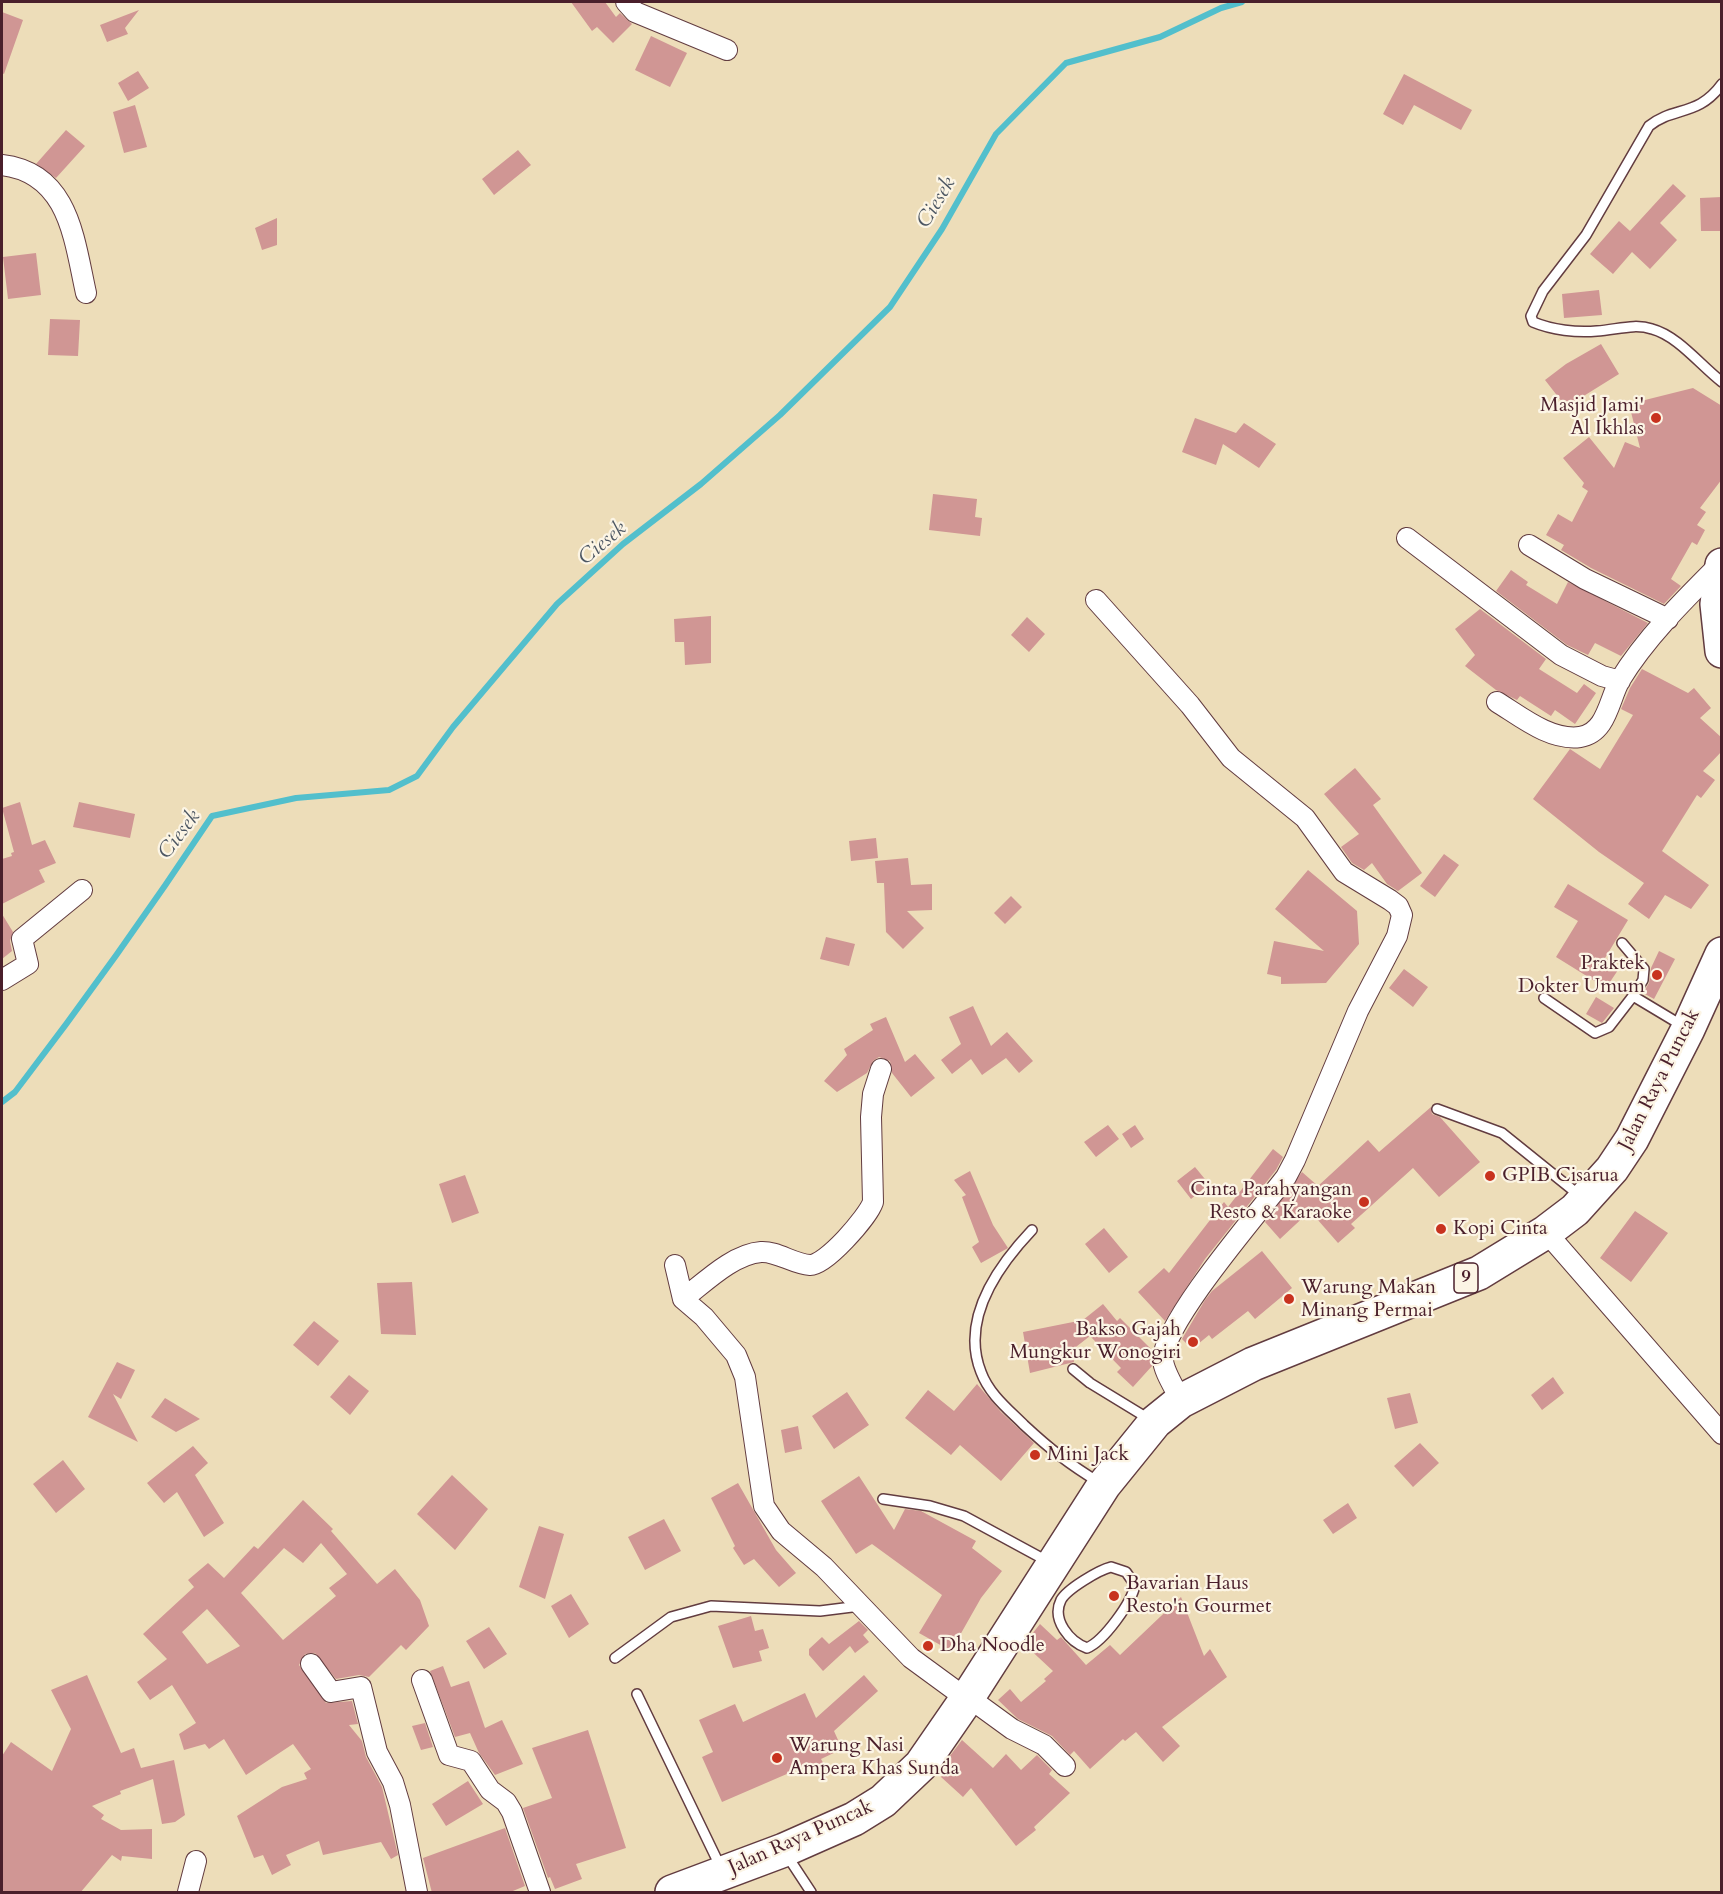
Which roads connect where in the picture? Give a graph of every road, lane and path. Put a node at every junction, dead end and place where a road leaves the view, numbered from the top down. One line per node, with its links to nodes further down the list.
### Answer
1 (626, 2): 2 (street)
2 (727, 50)
3 (1722, 84): 6 (lane)
4 (2, 165): 5 (street)
5 (86, 293)
6 (1722, 382)
7 (1407, 538): 13 (street)
8 (1529, 545): 11 (street)
9 (1722, 564): 11 (street); 12 (highway)
10 (1096, 600): 30 (street)
11 (1668, 619): 13 (street)
12 (1722, 651)
13 (1620, 681): 14 (street)
14 (1497, 702)
15 (82, 890): 18 (street)
16 (1622, 943): 19 (lane)
17 (1722, 954): 21 (highway, Jalan Raya Puncak / 9)
18 (2, 980)
19 (1633, 996): 20 (lane); 21 (lane)
20 (1544, 998)
21 (1688, 1029): 24 (highway, Jalan Raya Puncak / 9)
22 (881, 1069): 28 (street)
23 (1437, 1109): 24 (lane)
24 (1585, 1200): 26 (highway, Jalan Raya Puncak / 9)
25 (1032, 1230): 33 (lane)
26 (1546, 1232): 30 (highway, Jalan Raya Puncak / 9); 32 (street)
27 (675, 1265): 28 (street)
28 (682, 1299): 36 (street)
29 (1073, 1369): 31 (lane)
30 (1181, 1401): 31 (highway, Jalan Raya Puncak / 9)
31 (1155, 1422): 33 (highway, Jalan Raya Puncak / 9)
32 (1722, 1434)
33 (1104, 1485): 35 (highway, Jalan Raya Puncak / 9)
34 (883, 1499): 35 (lane)
35 (1052, 1586): 35 (lane); 41 (highway, Jalan Raya Puncak / 9)
36 (860, 1606): 37 (lane); 41 (street)
37 (615, 1658)
38 (311, 1664): 47 (street)
39 (422, 1680): 48 (street)
40 (637, 1694): 45 (lane)
41 (967, 1698): 42 (street); 43 (highway, Jalan Raya Puncak / 9)
42 (1065, 1766)
43 (784, 1850): 45 (highway, Jalan Raya Puncak / 9); 50 (lane)
44 (196, 1861): 46 (street)
45 (724, 1873): 49 (highway, Jalan Raya Puncak / 9)
46 (188, 1893)
47 (417, 1893)
48 (540, 1893)
49 (672, 1893)
50 (811, 1893)

